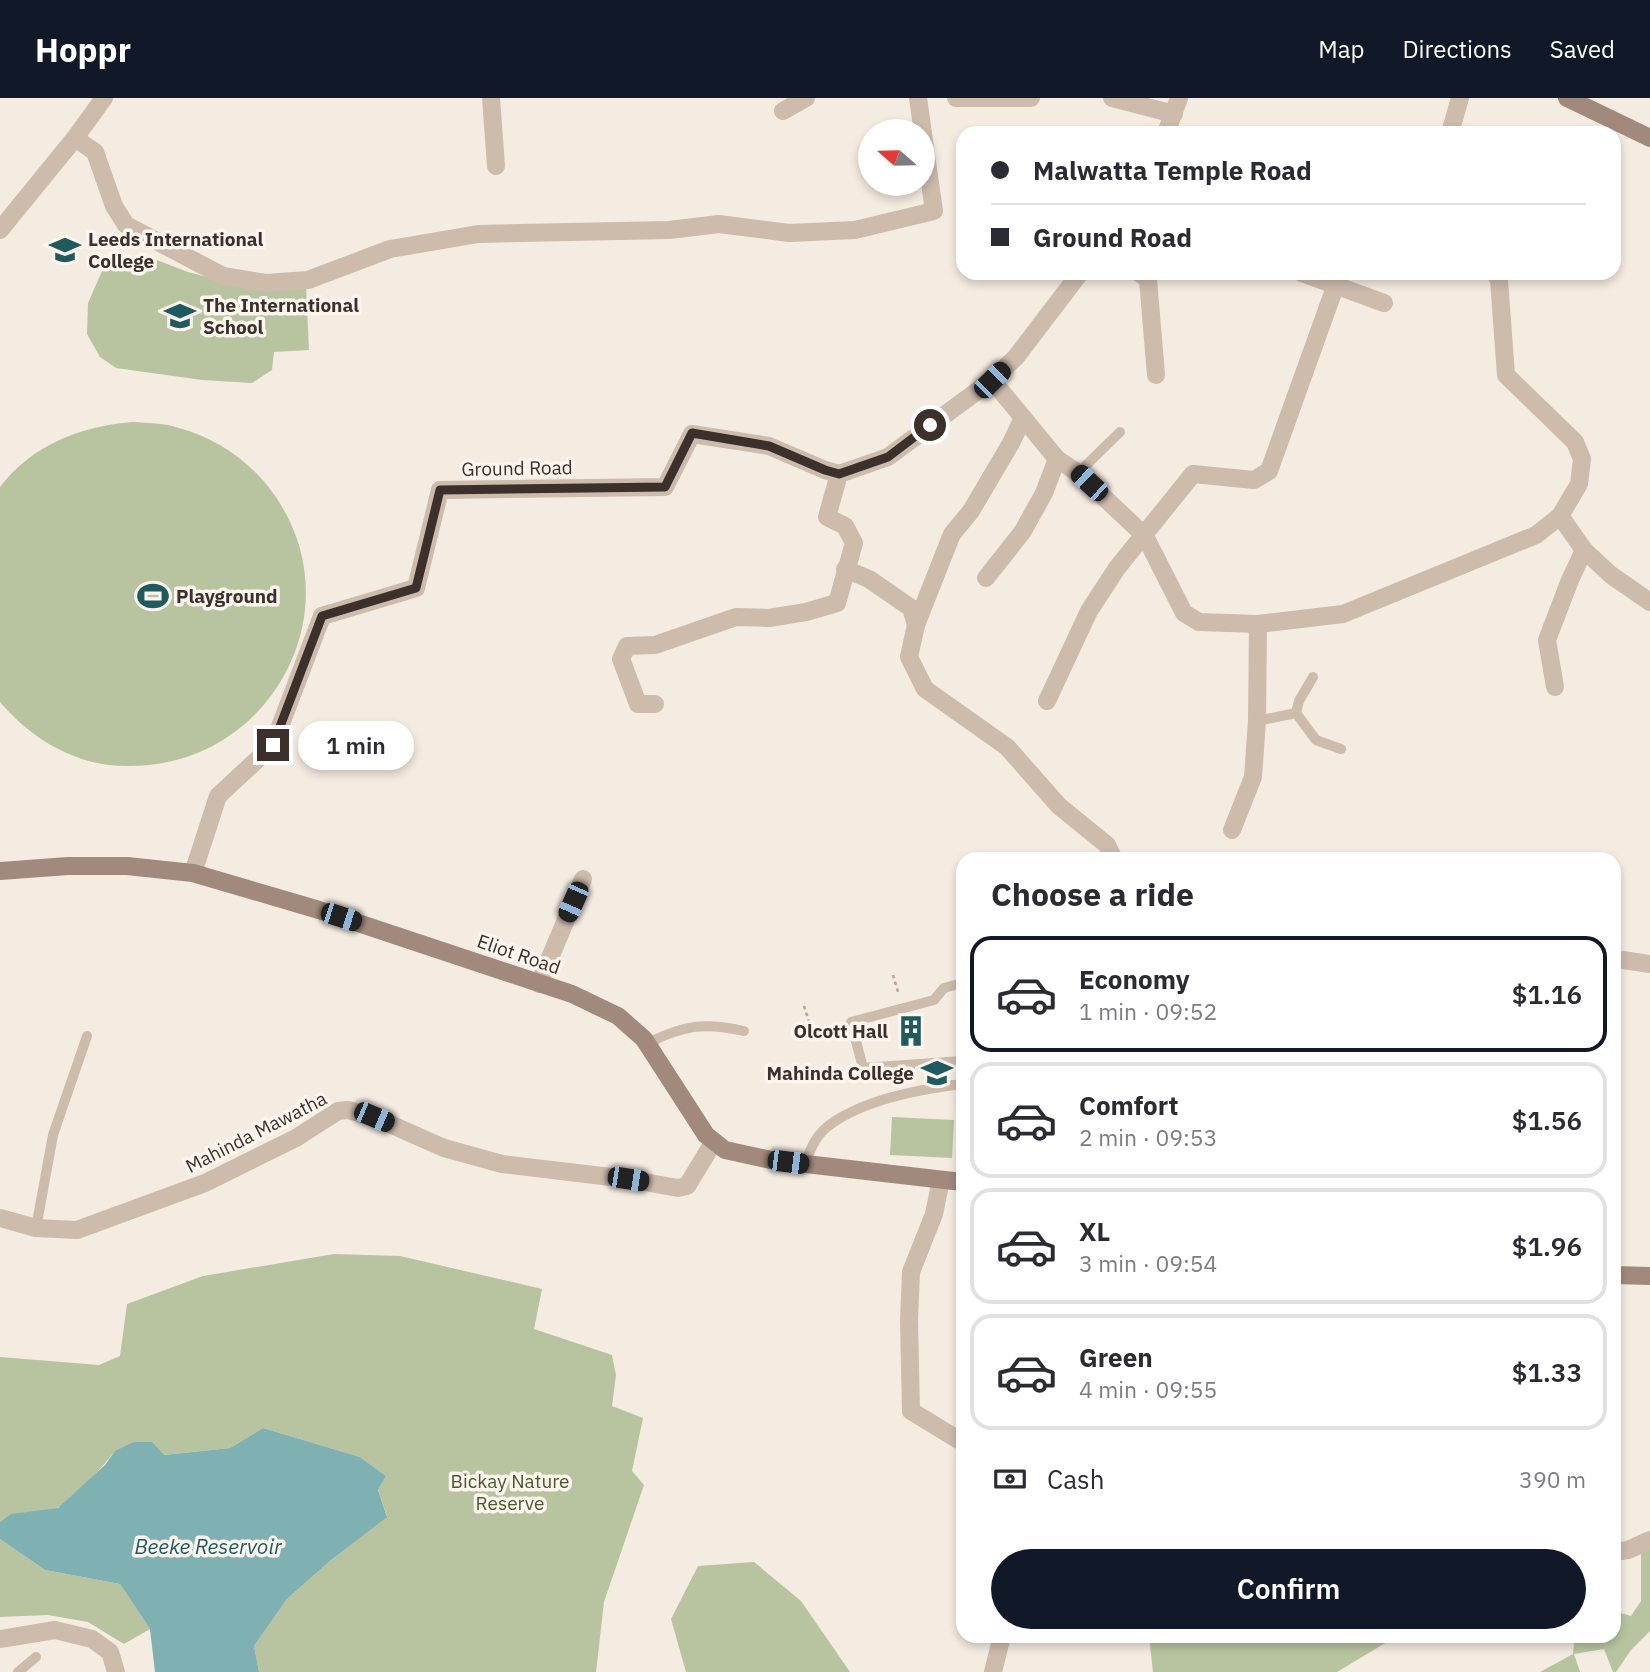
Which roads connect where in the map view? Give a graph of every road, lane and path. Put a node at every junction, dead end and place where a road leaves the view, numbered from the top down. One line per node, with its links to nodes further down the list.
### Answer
1 (104, 98): 14 (street)
2 (491, 98): 16 (street)
3 (806, 98): 11 (street)
4 (918, 98): 14 (street)
5 (956, 98): 6 (street)
6 (1031, 98)
7 (1112, 98): 10 (street)
8 (1460, 98): 13 (street)
9 (1567, 98): 15 (street)
10 (1176, 106): 12 (street)
11 (783, 111)
12 (1169, 126)
13 (1452, 126)
14 (75, 138): 17 (street)
15 (1650, 138)
16 (496, 166)
17 (0, 230)
18 (1075, 280): 25 (street)
19 (1148, 280): 24 (street)
20 (1318, 280): 22 (street)
21 (1499, 280): 31 (street)
22 (1335, 287): 23 (street); 32 (street)
23 (1384, 303)
24 (1156, 375)
25 (992, 380): 26 (street); 30 (street)
26 (1023, 418): 28 (street); 38 (street)
27 (1120, 432): 29 (lane)
28 (1057, 459): 29 (street); 35 (street)
29 (1078, 473): 32 (street)
30 (839, 474): 34 (street); 49 (street, Ground Road)
31 (1560, 516): 33 (street); 37 (street)
32 (1145, 536): 37 (street); 41 (street)
33 (1584, 550): 36 (street); 40 (street)
34 (845, 569): 38 (street); 42 (street)
35 (986, 578)
36 (1650, 602)
37 (1258, 624): 44 (street)
38 (916, 625): 47 (street)
39 (1313, 677): 43 (lane)
40 (1555, 687)
41 (1047, 701)
42 (655, 704)
43 (1296, 713): 44 (lane); 45 (lane)
44 (1258, 721): 46 (street)
45 (1341, 750)
46 (1232, 830)
47 (1110, 852)
48 (0, 871): 49 (street, Eliot Road)
49 (193, 873): 54 (street, Eliot Road)
50 (583, 879): 54 (street)
51 (1623, 960): 52 (street)
52 (1650, 964)
53 (893, 975): 57 (path)
54 (539, 984): 61 (street, Eliot Road)
55 (956, 985): 57 (lane)
56 (804, 1006): 58 (path)
57 (903, 1009): 58 (lane)
58 (851, 1022): 62 (lane)
59 (744, 1031): 61 (lane)
60 (87, 1036): 69 (lane)
61 (648, 1043): 64 (street, Eliot Road)
62 (956, 1061)
63 (956, 1085): 65 (lane)
64 (713, 1143): 65 (street); 69 (street, Mahinda Mawatha)
65 (805, 1164): 66 (street)
66 (941, 1180): 67 (street); 72 (street)
67 (956, 1181)
68 (0, 1218): 69 (street, Mahinda Mawatha)
69 (36, 1228)
70 (1621, 1275): 71 (street)
71 (1650, 1276)
72 (956, 1438)
73 (1650, 1540): 74 (street)
74 (1621, 1551)
75 (0, 1639): 79 (street)
76 (1004, 1643): 80 (street)
77 (36, 1657): 78 (lane)
78 (18, 1672)
79 (116, 1672)
80 (993, 1672)

